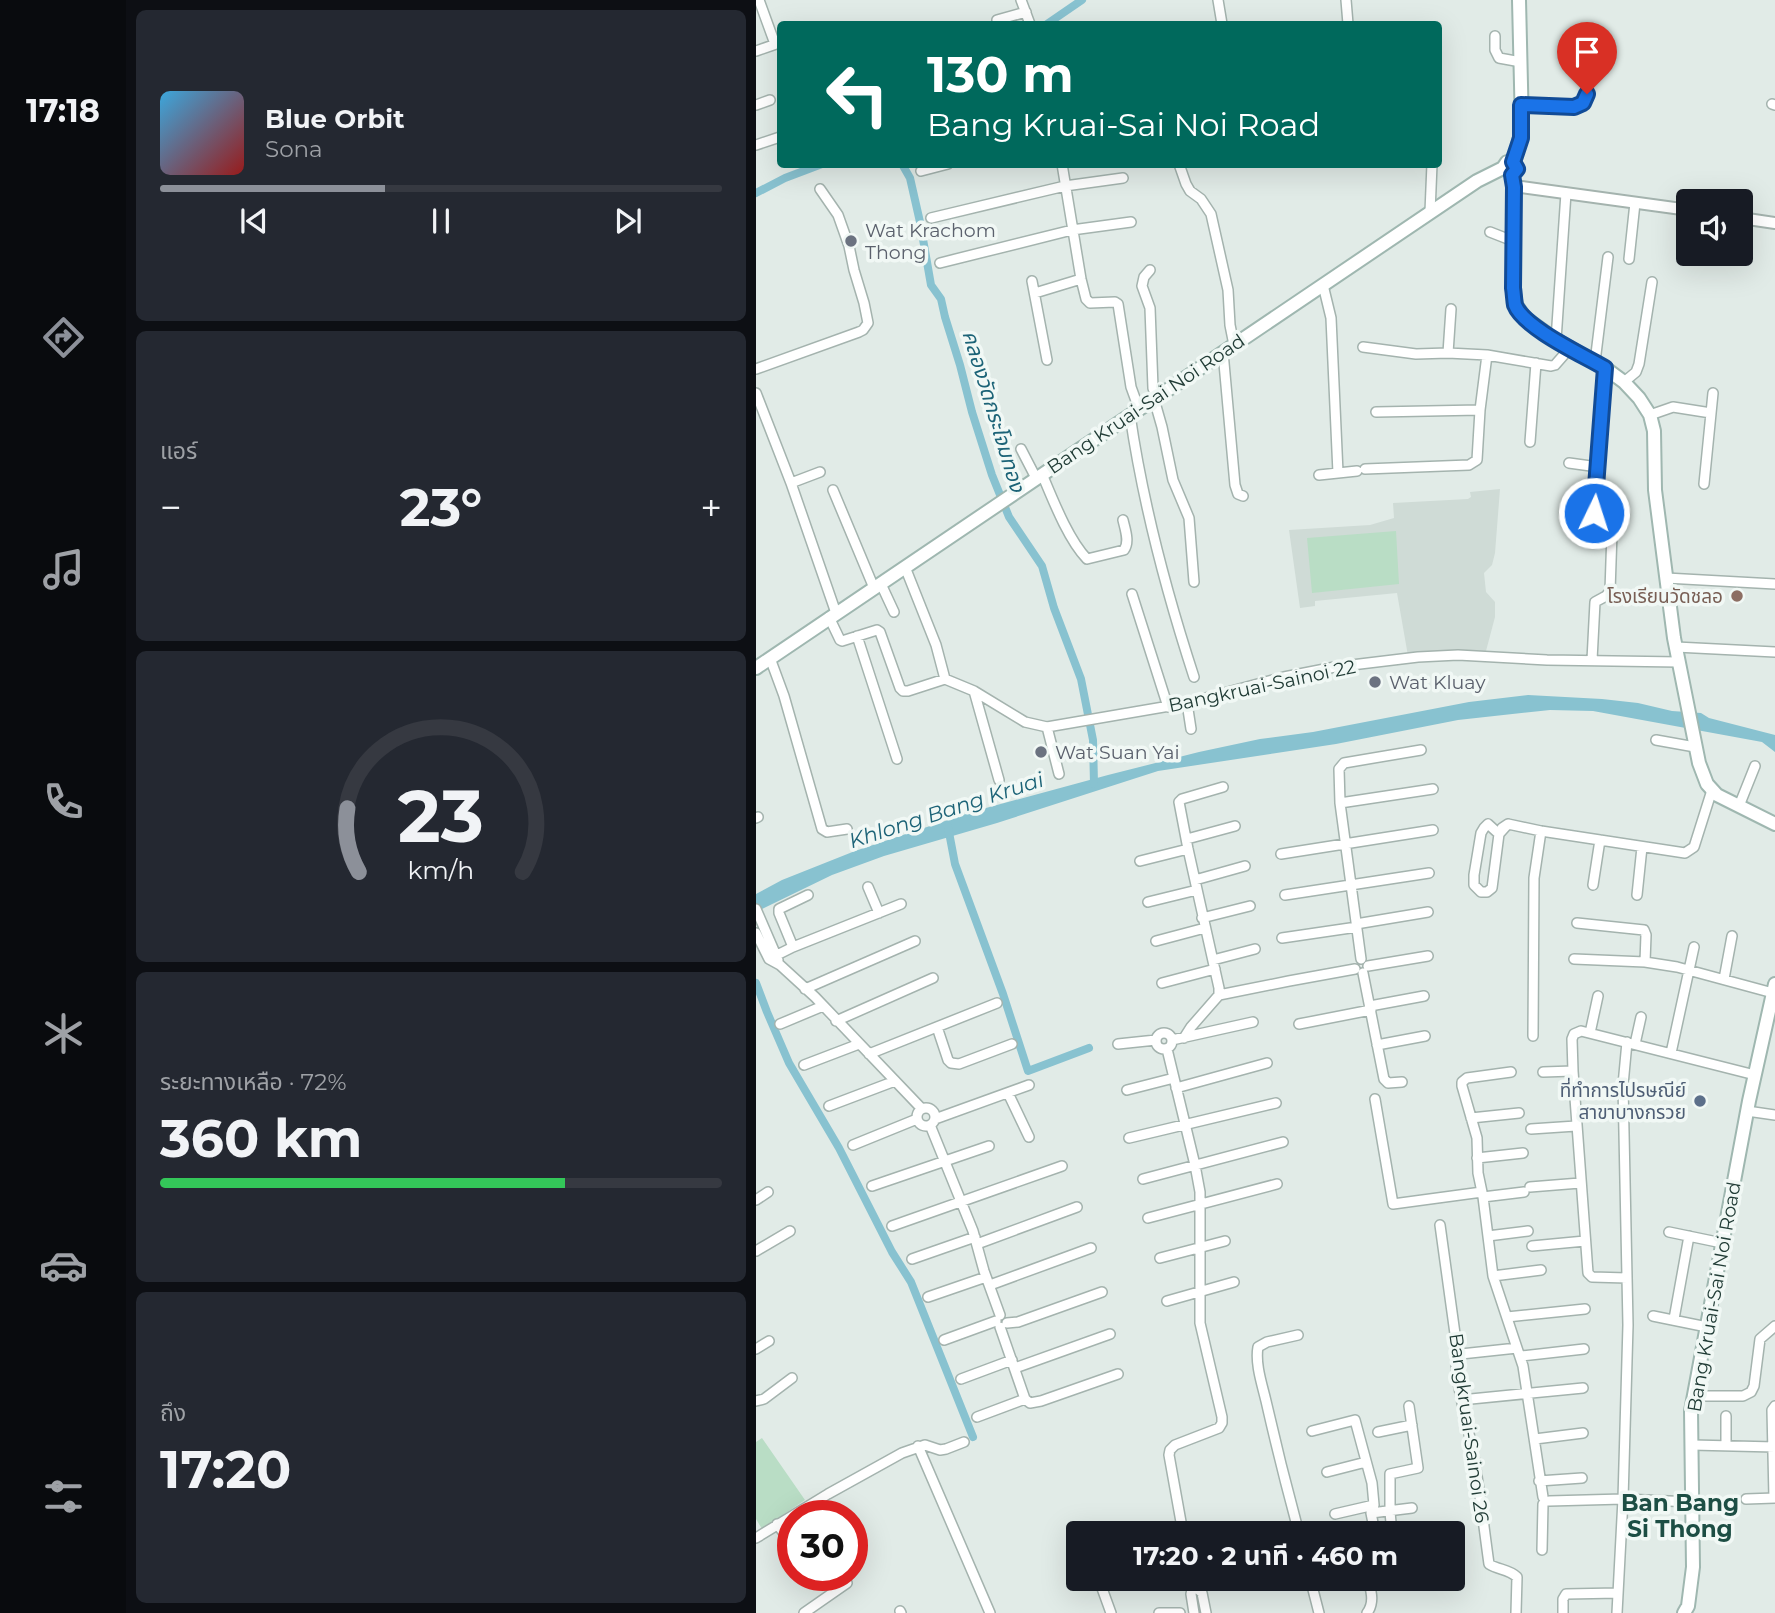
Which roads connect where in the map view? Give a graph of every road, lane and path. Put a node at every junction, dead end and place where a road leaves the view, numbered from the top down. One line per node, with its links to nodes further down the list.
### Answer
1 (759, 0): 12 (street)
2 (1022, 0): 6 (street)
3 (1218, 0): 9 (street)
4 (1346, 0): 10 (street)
5 (1519, 0): 16 (main road)
6 (1026, 12): 7 (street); 8 (street)
7 (997, 20)
8 (1029, 21)
9 (1222, 21)
10 (1348, 21)
11 (1495, 36): 16 (street)
12 (777, 41)
13 (777, 43): 15 (street)
14 (1587, 49): 19 (street)
15 (756, 51)
16 (1521, 62): 19 (main road)
17 (770, 100): 18 (street)
18 (756, 105)
19 (1521, 105): 22 (main road)
20 (777, 138): 21 (street)
21 (756, 145)
22 (1518, 146): 28 (main road); 29 (main road)
23 (934, 168): 27 (street)
24 (1063, 168): 31 (street)
25 (1181, 168): 56 (street)
26 (1432, 168): 36 (street)
27 (921, 172)
28 (1510, 173): 29 (main road, Bang Kruai-Sai Noi Road); 29 (main road); 33 (street); 43 (main road)
29 (1485, 176): 36 (main road, Bang Kruai-Sai Noi Road)
30 (1123, 178): 31 (street)
31 (1065, 186): 37 (street); 41 (street)
32 (820, 189): 63 (street)
33 (1566, 193): 34 (street); 54 (street)
34 (1635, 202): 35 (street); 45 (street)
35 (1676, 208)
36 (1430, 212): 51 (main road, Bang Kruai-Sai Noi Road)
37 (932, 218)
38 (1753, 220): 40 (street)
39 (1131, 222): 41 (street)
40 (1775, 223)
41 (1072, 230): 46 (street); 48 (street)
42 (1490, 232): 43 (street)
43 (1513, 241): 54 (main road)
44 (1608, 257): 62 (street)
45 (1629, 259)
46 (940, 263)
47 (1150, 271): 67 (street)
48 (1081, 279): 52 (street); 69 (street)
49 (1032, 281): 52 (street)
50 (1652, 282): 64 (street)
51 (1323, 285): 56 (main road, Bang Kruai-Sai Noi Road); 78 (street)
52 (1035, 293): 60 (street)
53 (1451, 309): 58 (street)
54 (1556, 340): 57 (main road)
55 (1363, 347): 58 (street)
56 (1229, 349): 67 (main road, Bang Kruai-Sai Noi Road); 84 (street)
57 (1569, 349): 61 (street); 62 (main road)
58 (1448, 353): 59 (street)
59 (1487, 355): 61 (street); 68 (street)
60 (1047, 360)
61 (1536, 363): 73 (street)
62 (1600, 365): 64 (main road); 76 (street)
63 (756, 369)
64 (1624, 382): 72 (main road)
65 (756, 393): 81 (street)
66 (1713, 393): 71 (street)
67 (1155, 398): 69 (main road, Bang Kruai-Sai Noi Road); 90 (street)
68 (1480, 410): 70 (street); 78 (street)
69 (1135, 412): 80 (main road, Bang Kruai-Sai Noi Road); 103 (street)
70 (1376, 412)
71 (1711, 413): 72 (street); 82 (street)
72 (1650, 415): 89 (main road)
73 (1530, 442)
74 (1021, 449): 80 (street)
75 (1569, 463): 76 (street)
76 (1598, 467): 85 (street)
77 (820, 472): 81 (street)
78 (1338, 473): 79 (street)
79 (1319, 475)
80 (1039, 476): 86 (street); 88 (main road, Bang Kruai-Sai Noi Road)
81 (791, 483): 95 (street)
82 (1704, 484)
83 (833, 490): 92 (street)
84 (1243, 496)
85 (1594, 513)
86 (1123, 520)
87 (1612, 532): 100 (street)
88 (905, 567): 92 (main road, Bang Kruai-Sai Noi Road); 104 (street)
89 (1666, 578): 91 (street); 97 (main road)
90 (1194, 582)
91 (1775, 584)
92 (878, 586): 94 (street); 95 (main road, Bang Kruai-Sai Noi Road)
93 (1132, 594): 107 (street)
94 (894, 612)
95 (832, 615): 96 (street); 99 (main road, Bang Kruai-Sai Noi Road)
96 (857, 636): 104 (street); 113 (street)
97 (1676, 646): 98 (street); 101 (main road)
98 (1775, 652)
99 (770, 658): 102 (main road, Bang Kruai-Sai Noi Road); 124 (street)
100 (1592, 660): 101 (street, Bangkruai-Sainoi 22); 106 (street, Bangkruai-Sainoi 22)
101 (1679, 662): 111 (main road)
102 (756, 668)
103 (1194, 677)
104 (945, 679): 105 (street)
105 (974, 691): 108 (street); 116 (street)
106 (1187, 703): 107 (street, Bangkruai-Sainoi 22); 109 (street)
107 (1168, 707): 108 (street, Bangkruai-Sainoi 22)
108 (1047, 727): 115 (street)
109 (1191, 729)
110 (1656, 740): 111 (street)
111 (1695, 744): 119 (main road)
112 (1421, 751): 120 (street)
113 (897, 759)
114 (1755, 766): 121 (street)
115 (1059, 774)
116 (999, 780)
117 (1223, 787): 129 (street)
118 (1433, 789): 120 (street)
119 (1712, 790): 121 (main road); 131 (street)
120 (1340, 803): 130 (street)
121 (1739, 806): 122 (main road)
122 (1775, 824)
123 (1235, 826): 129 (street)
124 (847, 829)
125 (1433, 830): 130 (street)
126 (1541, 831): 127 (street); 128 (street); 187 (street)
127 (1499, 834): 127 (street)
128 (1600, 840): 131 (street); 137 (street)
129 (1187, 844): 133 (street); 136 (street)
130 (1346, 844): 132 (street); 138 (street)
131 (1642, 847): 142 (street)
132 (1281, 854)
133 (1140, 862)
134 (1245, 866): 136 (street)
135 (1429, 873): 138 (street)
136 (1196, 885): 143 (street); 149 (street)
137 (1593, 885)
138 (1352, 886): 141 (street); 151 (street)
139 (868, 887): 148 (street)
140 (808, 895): 158 (street)
141 (1285, 895)
142 (1637, 895)
143 (1148, 902)
144 (901, 904): 148 (street)
145 (1250, 906): 149 (street)
146 (757, 911): 163 (street)
147 (1428, 912): 151 (street)
148 (879, 913): 158 (street)
149 (1202, 918): 152 (street)
150 (1577, 923): 164 (street)
151 (1357, 925): 155 (street); 166 (street)
152 (1205, 928): 157 (street); 165 (street)
153 (756, 933): 163 (street)
154 (1732, 936): 169 (street)
155 (1282, 938)
156 (915, 941): 172 (street)
157 (1156, 941)
158 (793, 947): 163 (street)
159 (1694, 947): 167 (street)
160 (1255, 948): 165 (street)
161 (1428, 956): 166 (street)
162 (1574, 959): 164 (street)
163 (775, 960): 172 (street)
164 (1645, 962): 167 (street)
165 (1214, 965): 170 (street); 173 (street)
166 (1362, 967): 173 (street); 178 (street)
167 (1689, 969): 169 (street); 195 (street)
168 (933, 978): 180 (street)
169 (1724, 979): 171 (street)
170 (1162, 983)
171 (1774, 988): 202 (main road, Bang Kruai-Sai Noi Road)
172 (805, 989): 177 (street)
173 (1219, 995): 188 (street)
174 (1424, 996): 178 (street)
175 (1598, 996): 185 (street)
176 (998, 1003): 184 (street)
177 (823, 1006): 180 (street); 182 (street)
178 (1370, 1008): 183 (street); 194 (street)
179 (1641, 1017): 189 (street)
180 (836, 1021): 190 (street)
181 (1253, 1021): 188 (street)
182 (780, 1024)
183 (1299, 1024)
184 (936, 1027): 191 (street); 196 (street)
185 (1590, 1033): 189 (street); 199 (street)
186 (1425, 1035): 194 (street)
187 (1533, 1036)
188 (1184, 1038): 193 (street)
189 (1631, 1043): 195 (street); 262 (street)
190 (859, 1044): 196 (street); 198 (street)
191 (1012, 1044)
192 (1118, 1044): 193 (street)
193 (1170, 1045): 205 (street)
194 (1377, 1045): 204 (street)
195 (1671, 1053): 202 (street)
196 (869, 1055): 203 (street)
197 (1267, 1063): 205 (street)
198 (804, 1065)
199 (1573, 1071): 201 (street); 220 (street)
200 (1511, 1072): 216 (street)
201 (1543, 1072)
202 (1755, 1075): 213 (main road, Bang Kruai-Sai Noi Road)
203 (895, 1080): 211 (street); 212 (street)
204 (1402, 1082)
205 (1175, 1083): 207 (street); 219 (street)
206 (1029, 1086): 208 (street)
207 (1127, 1090)
208 (1008, 1093): 218 (street); 222 (street)
209 (1375, 1098): 237 (street)
210 (1276, 1103): 219 (street)
211 (829, 1106)
212 (922, 1110): 217 (street); 218 (street)
213 (1747, 1111): 215 (street); 253 (main road, Bang Kruai-Sai Noi Road)
214 (1519, 1113): 216 (street)
215 (1775, 1115)
216 (1471, 1118): 228 (street)
217 (917, 1119): 218 (street); 225 (street)
218 (933, 1122): 229 (street)
219 (1185, 1125): 223 (street); 230 (street)
220 (1576, 1126): 221 (street); 233 (street)
221 (1531, 1129)
222 (1029, 1137)
223 (1129, 1138)
224 (1283, 1142): 230 (street)
225 (853, 1145)
226 (989, 1146): 229 (street)
227 (1522, 1153): 228 (street)
228 (1477, 1158): 237 (street)
229 (945, 1161): 235 (street); 239 (street)
230 (1195, 1165): 232 (street); 240 (street)
231 (1062, 1166): 239 (street)
232 (1143, 1179)
233 (1580, 1183): 237 (street); 252 (street)
234 (1277, 1184): 240 (street)
235 (872, 1186)
236 (768, 1192): 238 (street)
237 (1482, 1194): 248 (street)
238 (756, 1200)
239 (961, 1202): 244 (street); 250 (street)
240 (1200, 1204): 242 (street); 255 (street)
241 (1077, 1207): 250 (street)
242 (1149, 1218)
243 (1440, 1225): 345 (street, Bangkruai-Sainoi 26)
244 (892, 1226)
245 (790, 1231): 257 (street)
246 (1528, 1231): 248 (street)
247 (1669, 1232): 249 (street)
248 (1488, 1236): 261 (street)
249 (1689, 1236): 253 (street); 272 (street)
250 (976, 1240): 259 (street); 263 (street)
251 (1225, 1241): 255 (street)
252 (1585, 1241): 254 (street); 262 (street)
253 (1723, 1243): 274 (main road, Bang Kruai-Sai Noi Road)
254 (1532, 1246)
255 (1200, 1247): 258 (street); 266 (street)
256 (1091, 1248): 263 (street)
257 (756, 1251)
258 (1160, 1258)
259 (912, 1259)
260 (1541, 1270): 261 (street)
261 (1493, 1276): 271 (street)
262 (1627, 1278): 313 (street)
263 (988, 1281): 267 (street); 273 (street)
264 (1234, 1282): 266 (street)
265 (1102, 1292): 273 (street)
266 (1199, 1292): 268 (street); 322 (street)
267 (928, 1297)
268 (1167, 1301)
269 (1585, 1309): 271 (street)
270 (1653, 1315): 272 (street)
271 (1507, 1317): 282 (street)
272 (1674, 1319): 274 (street)
273 (1001, 1322): 278 (street); 284 (street)
274 (1707, 1326): 290 (main road, Bang Kruai-Sai Noi Road)
275 (1775, 1326): 290 (street)
276 (1110, 1334): 284 (street)
277 (1298, 1335): 323 (street)
278 (944, 1340)
279 (769, 1341): 280 (street)
280 (756, 1349)
281 (1584, 1349): 282 (street)
282 (1519, 1352): 283 (street); 289 (street)
283 (1461, 1354)
284 (1013, 1364): 287 (street); 291 (street)
285 (1118, 1374): 291 (street)
286 (792, 1378): 293 (street)
287 (961, 1379)
288 (1583, 1388): 289 (street)
289 (1528, 1393): 292 (street); 302 (street)
290 (1693, 1396): 304 (main road, Bang Kruai-Sai Noi Road)
291 (1025, 1399): 297 (street)
292 (1471, 1399)
293 (756, 1401)
294 (1409, 1406): 298 (street)
295 (1775, 1406): 307 (street)
296 (1726, 1416): 306 (street)
297 (977, 1418)
298 (1412, 1425): 300 (street); 320 (street)
299 (1312, 1431): 308 (street)
300 (1378, 1432)
301 (1583, 1433): 302 (street)
302 (1535, 1439): 311 (street)
303 (964, 1442): 305 (street)
304 (1692, 1445): 306 (street); 317 (main road, Bang Kruai-Sai Noi Road)
305 (918, 1446): 315 (street); 337 (street)
306 (1726, 1446): 307 (street)
307 (1774, 1447): 312 (street)
308 (1366, 1462): 309 (street); 319 (street)
309 (1327, 1472)
310 (1582, 1478): 311 (street)
311 (1539, 1481): 316 (street)
312 (1775, 1498): 314 (street)
313 (1623, 1499): 316 (street); 317 (street); 335 (street)
314 (1746, 1499)
315 (819, 1500)
316 (1545, 1501): 328 (street)
317 (1692, 1502): 348 (main road, Bang Kruai-Sai Noi Road)
318 (1412, 1508): 320 (street)
319 (1373, 1509): 320 (street); 321 (street); 324 (street)
320 (1390, 1512): 325 (street)
321 (1335, 1514)
322 (1181, 1521)
323 (1296, 1521)
324 (1374, 1521)
325 (1391, 1521)
326 (777, 1524): 327 (street)
327 (756, 1538)
328 (1542, 1550)
329 (836, 1591): 336 (street)
330 (1102, 1591): 338 (street)
331 (1192, 1591): 341 (street)
332 (1201, 1591): 342 (street)
333 (1314, 1591): 343 (street)
334 (1371, 1591): 344 (street)
335 (1618, 1593): 346 (street); 347 (street)
336 (804, 1613)
337 (990, 1613)
338 (1111, 1613)
339 (1159, 1613): 340 (street)
340 (1180, 1613)
341 (1194, 1613)
342 (1206, 1613)
343 (1320, 1613)
344 (1367, 1613)
345 (1516, 1613)
346 (1563, 1613)
347 (1617, 1613)
348 (1684, 1613)

